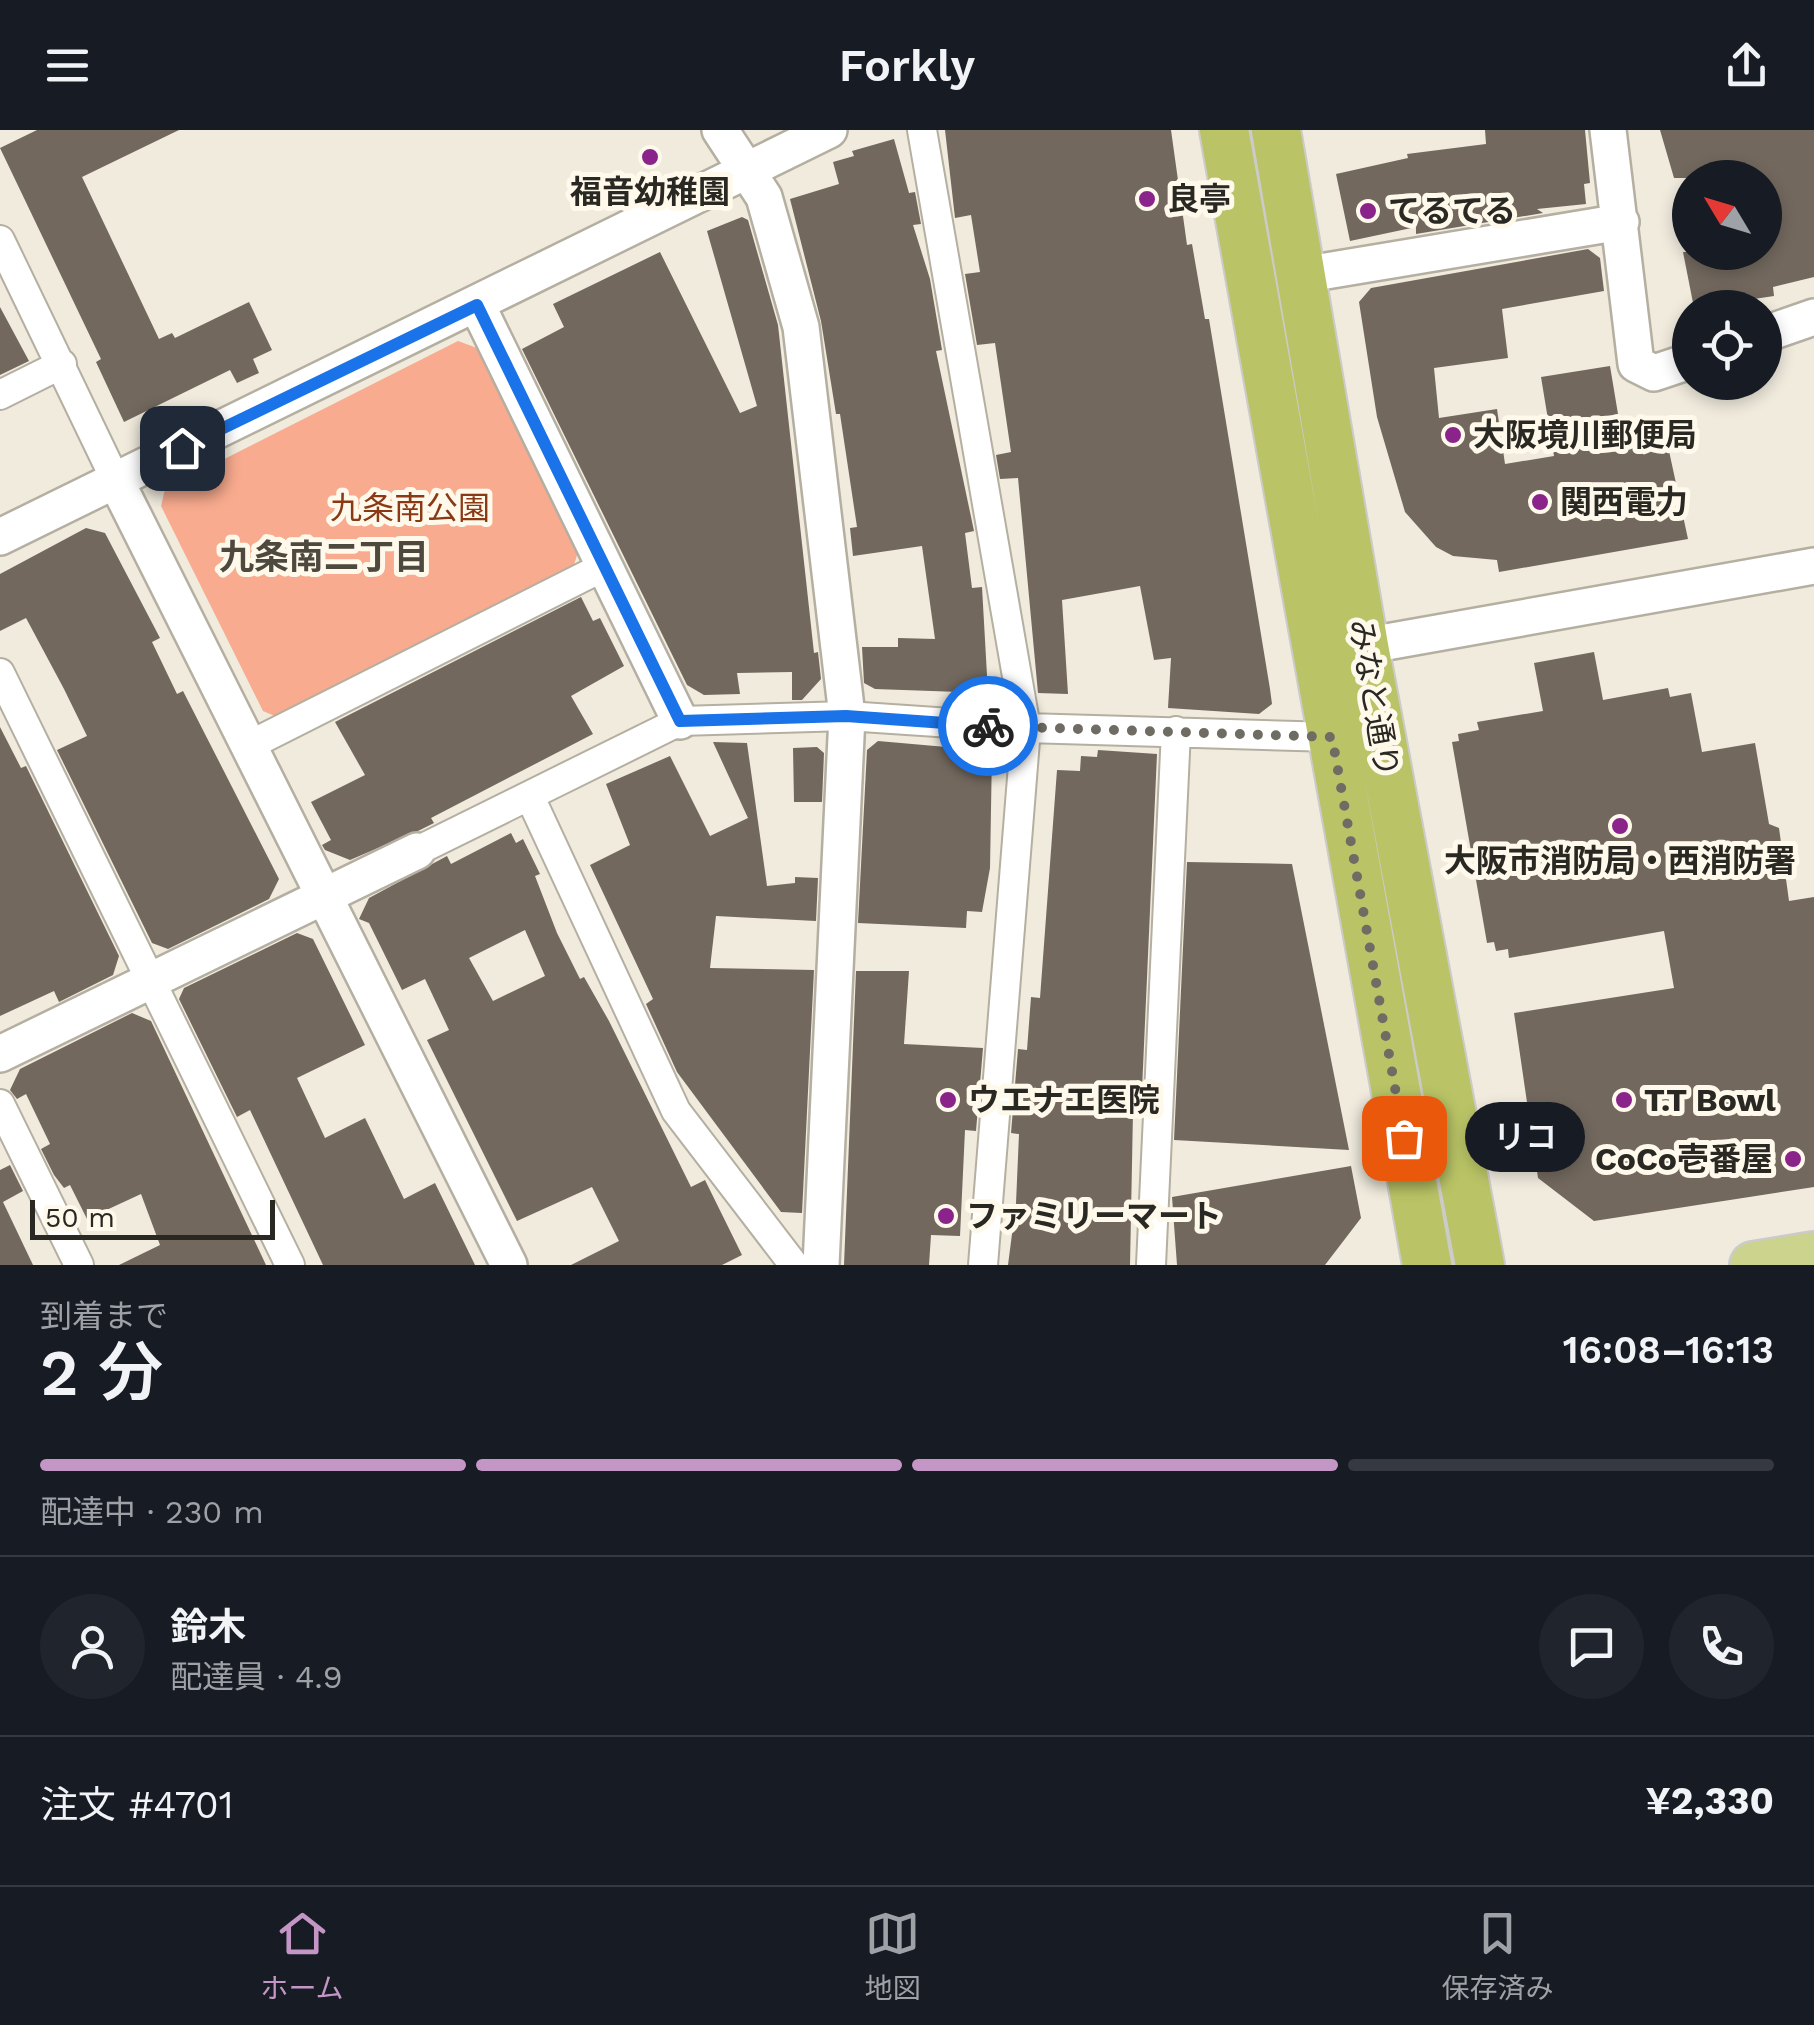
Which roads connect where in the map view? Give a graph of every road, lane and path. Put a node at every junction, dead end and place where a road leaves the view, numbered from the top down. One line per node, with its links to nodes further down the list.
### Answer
1 (720, 130): 7 (street)
2 (828, 130): 7 (street)
3 (922, 130): 26 (street)
4 (1224, 130): 28 (highway, みなと通り)
5 (1276, 130): 11 (highway, みなと通り)
6 (1608, 130): 8 (street)
7 (746, 172): 12 (street); 24 (street)
8 (1620, 222): 11 (street); 16 (street)
9 (0, 240): 10 (street)
10 (7, 273): 15 (street)
11 (1302, 274): 22 (highway, みなと通り)
12 (477, 305): 18 (street); 20 (street)
13 (1814, 317): 14 (street)
14 (1782, 328)
15 (62, 364): 17 (street); 18 (street)
16 (1672, 367)
17 (0, 395)
18 (116, 480): 19 (street); 29 (street)
19 (0, 538)
20 (605, 566): 25 (street); 29 (street)
21 (1814, 566): 22 (street)
22 (1364, 646): 45 (highway, みなと通り)
23 (0, 673): 33 (street)
24 (846, 716): 25 (street); 26 (street); 41 (street)
25 (680, 721): 30 (street)
26 (1026, 728): 27 (street); 42 (street)
27 (1176, 731): 28 (street); 43 (street)
28 (1332, 737): 44 (highway, みなと通り)
29 (250, 745): 32 (street)
30 (530, 797): 31 (street); 40 (street)
31 (417, 851): 32 (street)
32 (322, 896): 33 (street); 39 (street)
33 (151, 982): 34 (street); 38 (street)
34 (0, 1054)
35 (0, 1104): 37 (street)
36 (1814, 1255): 46 (main road)
37 (79, 1265)
38 (290, 1265)
39 (509, 1265)
40 (794, 1265)
41 (820, 1265)
42 (983, 1265)
43 (1151, 1265)
44 (1426, 1265)
45 (1480, 1265)
46 (1753, 1265)

